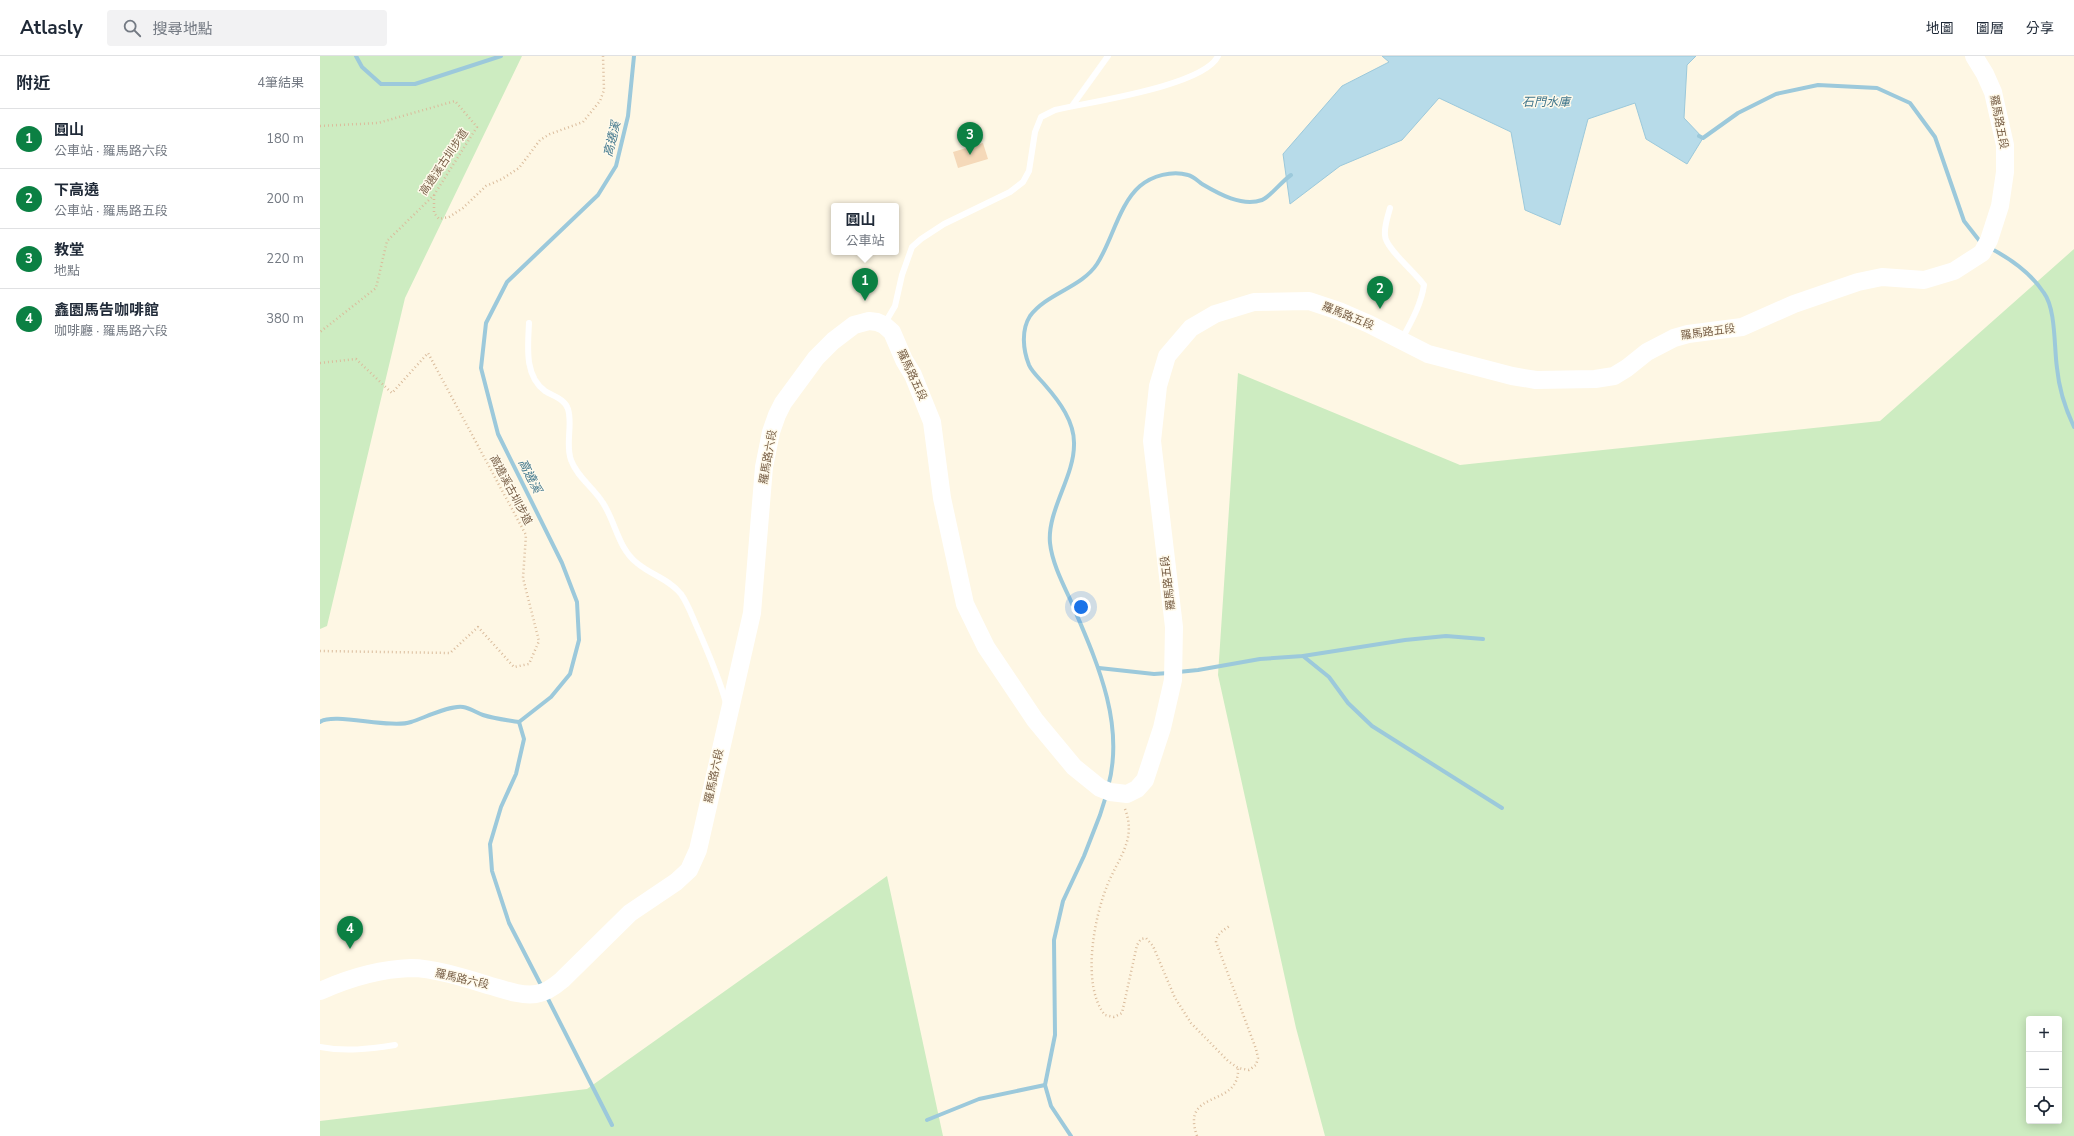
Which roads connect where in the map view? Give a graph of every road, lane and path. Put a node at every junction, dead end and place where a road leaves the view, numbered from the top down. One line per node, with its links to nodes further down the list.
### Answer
1 (603, 56): 7 (path)
2 (1108, 56): 5 (lane)
3 (1218, 56): 5 (lane)
4 (1974, 56): 12 (main road, 羅馬路五段)
5 (1072, 106): 10 (lane)
6 (320, 126): 7 (path, 高遶溪古圳步道)
7 (434, 195): 11 (path, 高遶溪古圳步道)
8 (1390, 208): 12 (lane)
9 (529, 323): 15 (lane)
10 (884, 324): 15 (main road, 羅馬路六段); 16 (main road, 羅馬路五段)
11 (320, 332)
12 (1401, 341): 16 (main road, 羅馬路五段)
13 (320, 363): 14 (path, 高遶溪古圳步道)
14 (320, 651)
15 (729, 710): 18 (main road, 羅馬路六段)
16 (1110, 791): 21 (path)
17 (1231, 925): 21 (path)
18 (320, 991)
19 (395, 1045): 20 (lane)
20 (320, 1047)
21 (1238, 1068): 22 (path)
22 (1197, 1136)

